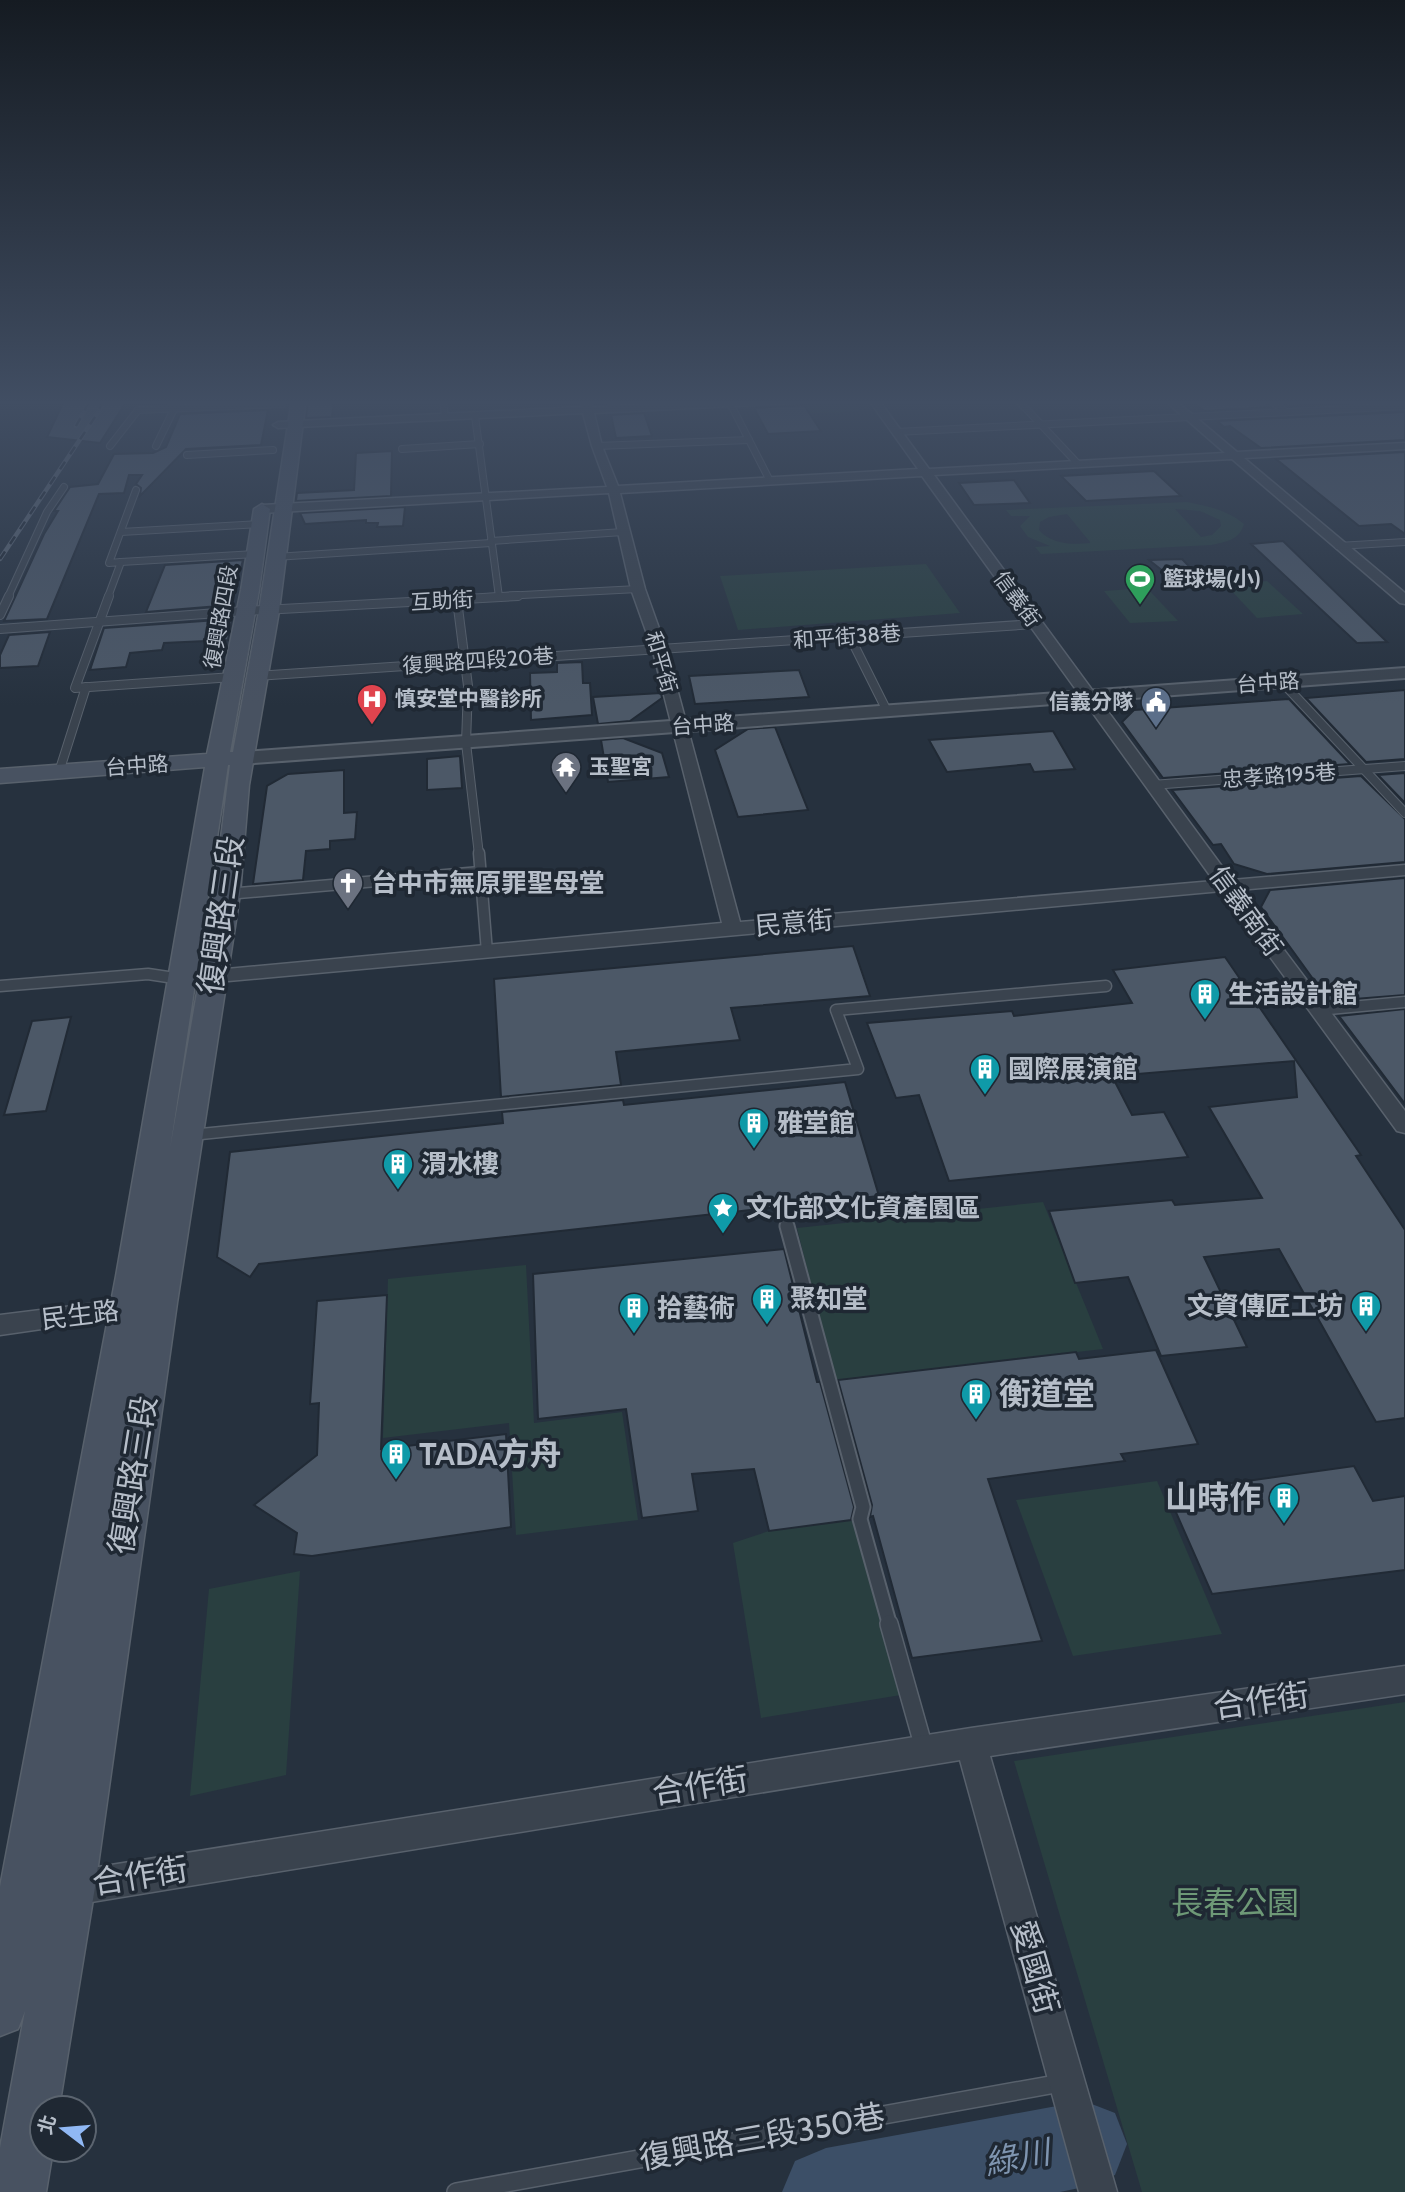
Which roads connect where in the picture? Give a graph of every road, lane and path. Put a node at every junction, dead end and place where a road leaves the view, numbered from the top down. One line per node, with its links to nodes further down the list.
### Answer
1 (54, 501): 26 (lane)
2 (132, 501): 12 (lane)
3 (264, 501): 11 (main road, 復興路四段)
4 (283, 501): 10 (main road, 復興路四段)
5 (388, 501): 10 (street)
6 (487, 501): 15 (lane)
7 (616, 501): 13 (street, 和平街)
8 (944, 501): 28 (street, 信義街)
9 (1286, 501): 16 (street)
10 (283, 508): 11 (street); 18 (main road, 復興路四段)
11 (261, 517): 12 (lane); 17 (main road, 復興路四段)
12 (121, 532): 19 (lane)
13 (623, 532): 15 (lane); 20 (street, 和平街)
14 (1405, 541): 16 (lane)
15 (491, 542): 18 (lane); 22 (lane)
16 (1338, 546): 21 (street)
17 (255, 554): 19 (lane); 24 (main road, 復興路四段)
18 (275, 557): 25 (main road, 復興路四段)
19 (121, 562): 27 (lane)
20 (638, 589): 22 (lane, 互助街); 31 (street, 和平街)
21 (1402, 594)
22 (499, 597): 23 (lane, 互助街)
23 (457, 600): 25 (lane, 互助街); 32 (lane)
24 (245, 611): 25 (lane, 互助街); 27 (lane, 互助街); 35 (main road, 復興路四段)
25 (269, 611): 34 (main road, 復興路四段)
26 (0, 615)
27 (97, 622): 29 (lane, 互助街); 37 (lane)
28 (1035, 624): 30 (lane, 和平街38巷); 38 (street, 信義街)
29 (0, 629)
30 (850, 637): 31 (lane, 和平街38巷); 39 (lane)
31 (659, 648): 32 (lane, 復興路四段20巷); 40 (street, 和平街)
32 (465, 662): 34 (lane, 復興路四段20巷); 41 (lane)
33 (1405, 673): 36 (street, 台中路)
34 (256, 676): 42 (main road, 復興路四段)
35 (233, 677): 37 (lane); 42 (main road, 復興路四段)
36 (1282, 682): 38 (street, 台中路); 44 (lane)
37 (86, 687): 45 (lane)
38 (1087, 696): 39 (street, 台中路); 47 (street, 信義南街)
39 (887, 711): 40 (street, 台中路)
40 (680, 726): 41 (street, 台中路); 53 (street, 和平街)
41 (466, 743): 42 (street, 台中路); 50 (lane)
42 (229, 759): 45 (main road, 台中路); 52 (main road, 復興路三段); 55 (main road, 復興路三段)
43 (1405, 766): 44 (lane, 忠孝路195巷)
44 (1364, 770): 47 (lane, 忠孝路195巷); 48 (lane)
45 (59, 772): 46 (main road, 台中路)
46 (0, 776)
47 (1152, 785): 51 (street, 信義南街)
48 (1405, 813)
49 (1405, 870): 51 (street, 民意街)
50 (480, 872): 52 (lane); 54 (lane)
51 (1229, 886): 53 (street, 民意街); 59 (street, 信義南街)
52 (227, 894): 55 (main road, 復興路三段)
53 (732, 928): 54 (street, 民意街)
54 (487, 952): 55 (street, 民意街)
55 (198, 979): 56 (lane); 61 (main road, 復興路三段); 63 (main road, 復興路三段)
56 (0, 986)
57 (1106, 986): 61 (lane)
58 (1405, 1002): 59 (lane)
59 (1318, 1010): 60 (street, 信義南街)
60 (1405, 1126)
61 (188, 1135): 63 (main road, 復興路三段)
62 (786, 1226): 67 (lane)
63 (144, 1306): 64 (street, 民生路); 68 (main road, 復興路三段); 69 (main road, 復興路三段)
64 (0, 1325)
65 (1405, 1679): 66 (street, 合作街)
66 (971, 1743): 67 (street, 合作街); 71 (street, 愛國街)
67 (925, 1751): 68 (street, 合作街)
68 (71, 1887): 69 (street, 合作街); 72 (main road, 復興路三段)
69 (10, 1911): 70 (main road, 復興路三段)
70 (0, 2011)
71 (1068, 2082): 73 (lane, 復興路三段350巷); 74 (street, 愛國街)
72 (19, 2192)
73 (456, 2192)
74 (1098, 2192)

